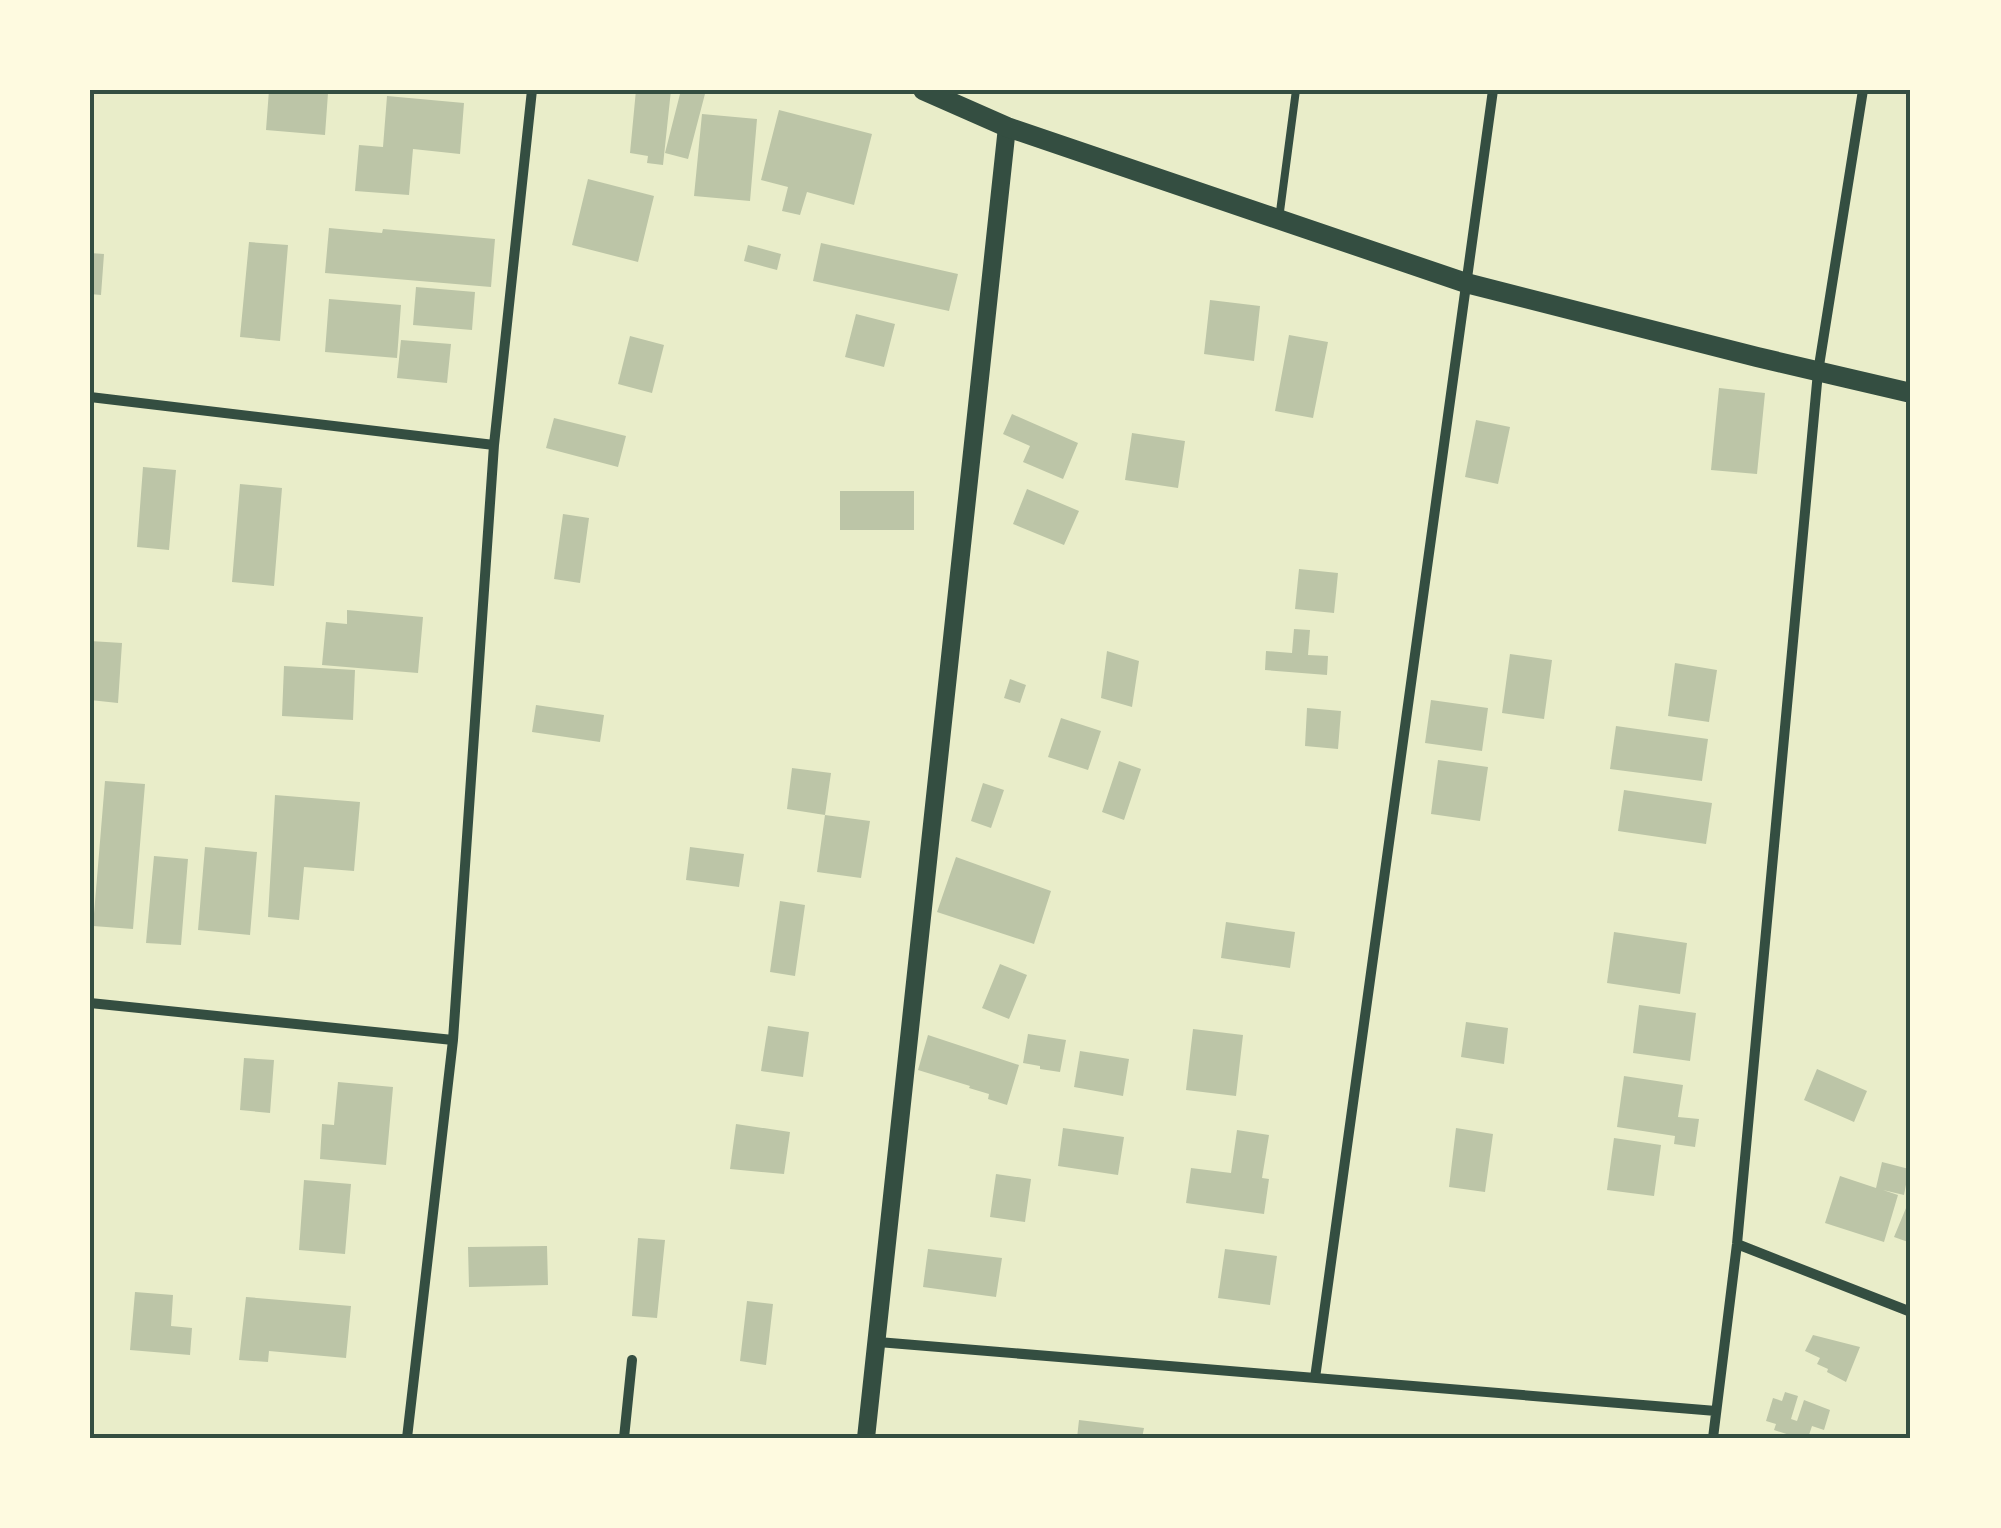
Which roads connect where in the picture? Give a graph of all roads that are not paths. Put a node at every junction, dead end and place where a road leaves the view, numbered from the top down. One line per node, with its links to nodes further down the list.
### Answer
1 (532, 90): 12 (street)
2 (923, 90): 6 (main road)
3 (1296, 90): 7 (lane)
4 (1493, 90): 8 (street)
5 (1863, 90): 9 (street)
6 (1007, 126): 7 (main road); 17 (street)
7 (1279, 219): 8 (main road)
8 (1466, 283): 9 (main road); 19 (street)
9 (1818, 372): 10 (main road); 15 (street)
10 (1911, 393)
11 (90, 397): 12 (street)
12 (494, 446): 14 (street)
13 (90, 1004): 14 (street)
14 (453, 1040): 21 (street)
15 (1738, 1244): 16 (street); 20 (street)
16 (1911, 1312)
17 (878, 1342): 19 (street); 23 (street)
18 (632, 1360): 22 (street)
19 (1315, 1378): 20 (street)
20 (1716, 1411): 24 (street)
21 (407, 1438)
22 (624, 1438)
23 (866, 1438)
24 (1714, 1438)

